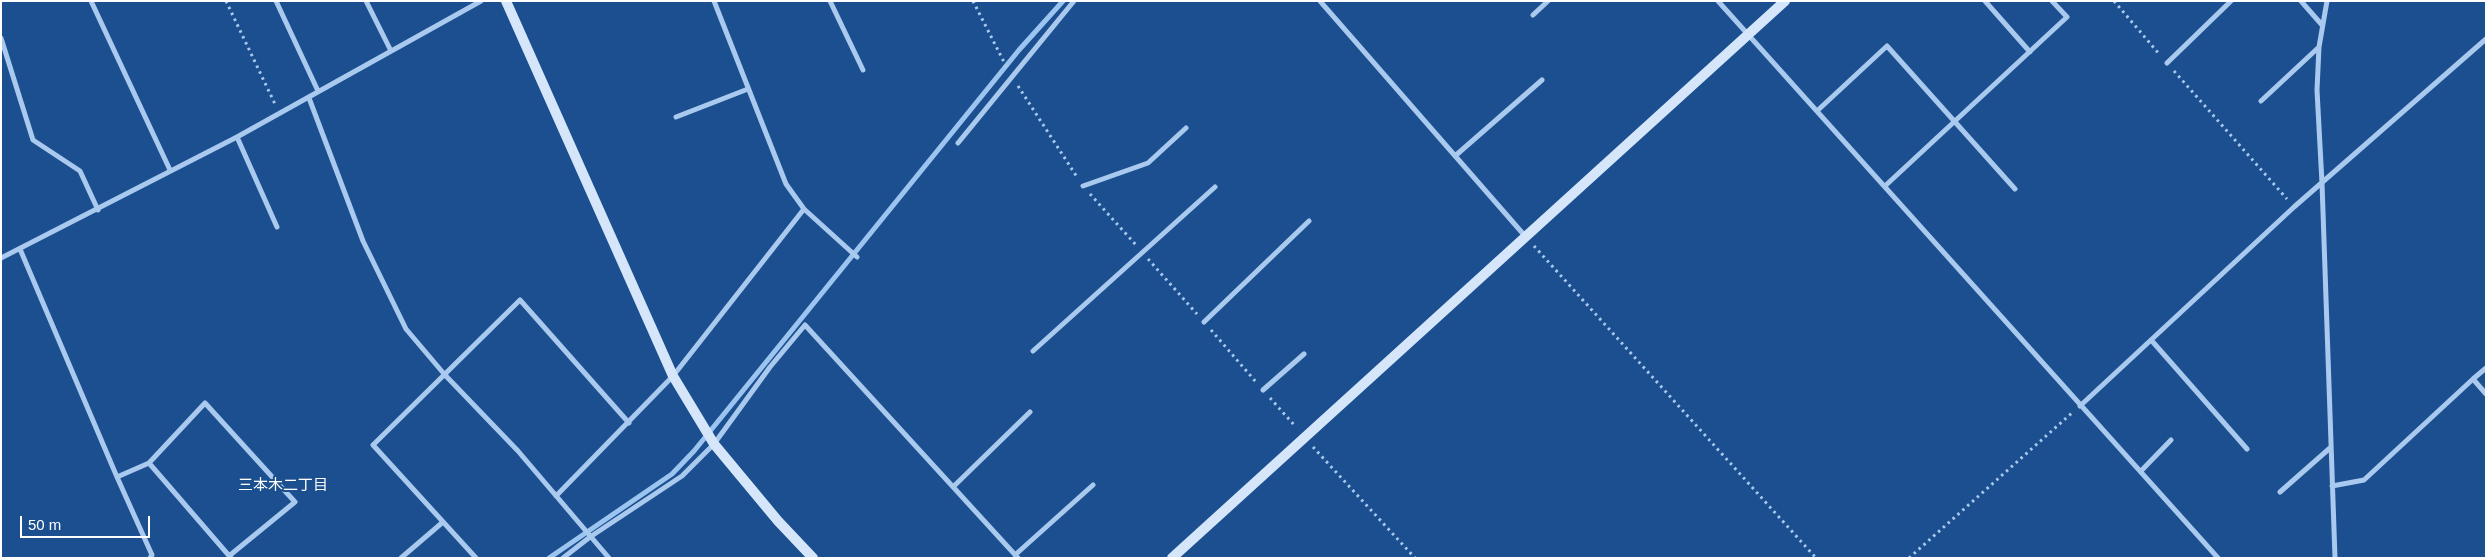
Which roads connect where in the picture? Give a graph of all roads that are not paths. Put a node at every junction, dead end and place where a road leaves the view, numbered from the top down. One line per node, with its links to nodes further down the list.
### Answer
1 (91, 1): 40 (street)
2 (276, 1): 30 (street)
3 (366, 1): 24 (street)
4 (482, 1): 24 (street)
5 (506, 1): 60 (street)
6 (714, 1): 29 (street)
7 (830, 1): 27 (street)
8 (1074, 1): 38 (street)
9 (1320, 1): 39 (street)
10 (1548, 1): 18 (street)
11 (1718, 1): 20 (street)
12 (1785, 1): 20 (street)
13 (1985, 1): 25 (street)
14 (2052, 1): 25 (street)
15 (2231, 1): 26 (street)
16 (2301, 1): 19 (street)
17 (2327, 1): 19 (street)
18 (1534, 15)
19 (2322, 25): 23 (street)
20 (1748, 34): 33 (street); 50 (street)
21 (1, 38): 47 (street)
22 (2486, 39): 41 (street)
23 (2319, 47): 32 (street); 41 (street)
24 (391, 51): 30 (street)
25 (2030, 52): 35 (street)
26 (2167, 62)
27 (863, 70)
28 (1542, 80): 39 (street)
29 (748, 89): 34 (street); 46 (street)
30 (318, 91): 31 (street)
31 (309, 98): 37 (street); 59 (street)
32 (2261, 101)
33 (1817, 111): 35 (street); 43 (street)
34 (676, 117)
35 (1954, 122): 43 (street); 45 (street)
36 (1186, 128): 42 (street)
37 (237, 137): 40 (street); 49 (street)
38 (958, 143)
39 (1455, 156): 50 (street)
40 (170, 170): 47 (street)
41 (2322, 183): 55 (street); 69 (street)
42 (1084, 186)
43 (1885, 186): 64 (street)
44 (1215, 187): 56 (street)
45 (2015, 189)
46 (804, 209): 52 (street); 60 (street)
47 (98, 210): 51 (street)
48 (1309, 221): 54 (street)
49 (278, 227)
50 (1526, 237): 89 (street)
51 (20, 249): 53 (street); 73 (street)
52 (857, 257)
53 (1, 258)
54 (1204, 322)
55 (2152, 341): 64 (street); 70 (street)
56 (1033, 351)
57 (1304, 354): 62 (street)
58 (2486, 368): 61 (street)
59 (445, 375): 66 (street); 78 (street); 79 (street)
60 (673, 376): 66 (street); 68 (street)
61 (2473, 379): 63 (street); 75 (street)
62 (1263, 390)
63 (2486, 394)
64 (2080, 406): 72 (street)
65 (1030, 412): 76 (street)
66 (629, 423): 78 (street)
67 (2171, 440): 72 (street)
68 (714, 444): 76 (street); 80 (street); 88 (street)
69 (2330, 448): 75 (street); 77 (street)
70 (2247, 449)
71 (149, 463): 73 (street); 82 (street); 82 (street)
72 (2140, 471): 90 (street)
73 (117, 477): 83 (street)
74 (1093, 485): 81 (street)
75 (2332, 486): 91 (street)
76 (953, 487): 81 (street)
77 (2280, 492)
78 (556, 496): 80 (street)
79 (443, 522): 84 (street); 85 (street)
80 (590, 536): 86 (street); 87 (street)
81 (1016, 556)
82 (230, 557)
83 (150, 558)
84 (401, 558)
85 (476, 558)
86 (563, 558)
87 (609, 558)
88 (813, 558)
89 (1172, 558)
90 (2218, 558)
91 (2335, 558)

